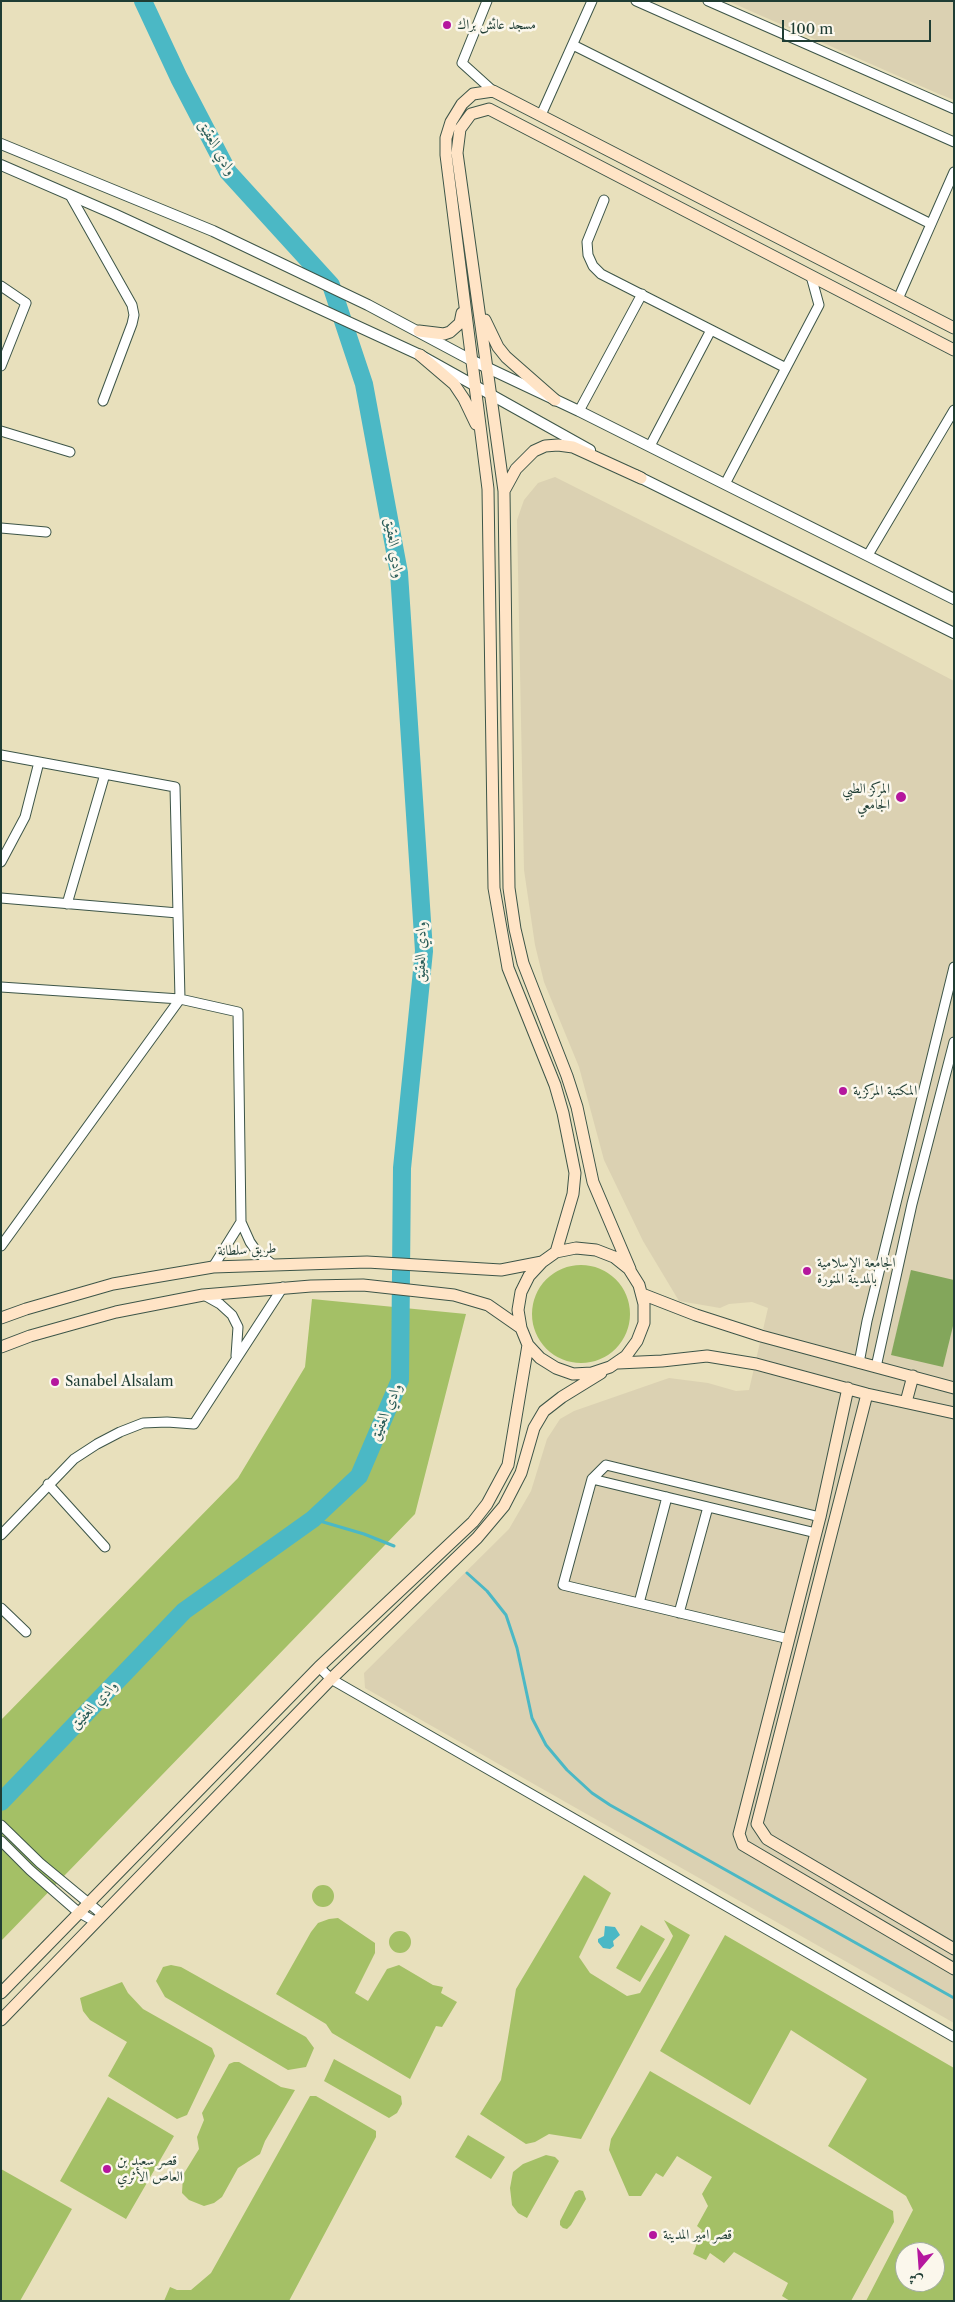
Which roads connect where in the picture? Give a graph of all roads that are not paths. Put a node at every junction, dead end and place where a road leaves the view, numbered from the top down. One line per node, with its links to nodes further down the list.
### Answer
1 (487, 1): 6 (street)
2 (592, 1): 5 (street)
3 (636, 1): 9 (street)
4 (708, 1): 7 (street)
5 (573, 45): 8 (street); 15 (street)
6 (493, 91): 8 (main road); 20 (main road)
7 (954, 109)
8 (541, 115): 21 (main road)
9 (954, 142)
10 (1, 144): 24 (street)
11 (1, 165): 13 (street)
12 (954, 172): 15 (street)
13 (70, 195): 26 (street); 34 (street)
14 (604, 200): 18 (street)
15 (931, 224): 21 (street)
16 (811, 276): 19 (main road); 25 (main road); 30 (street)
17 (1, 286): 28 (street)
18 (642, 294): 23 (street); 36 (street)
19 (476, 296): 29 (main road); 33 (main road)
20 (463, 298): 24 (main road); 27 (main road)
21 (898, 299): 22 (main road)
22 (954, 328)
23 (710, 330): 30 (street); 38 (street)
24 (419, 331): 27 (street)
25 (954, 350)
26 (420, 355): 31 (street); 40 (main road)
27 (470, 360): 29 (street); 31 (main road)
28 (1, 366)
29 (488, 368): 32 (main road); 33 (street)
30 (786, 368): 42 (street)
31 (474, 386): 32 (street); 40 (main road)
32 (492, 395): 41 (street); 43 (main road)
33 (555, 400): 36 (street)
34 (103, 401)
35 (954, 410): 46 (street)
36 (579, 411): 38 (street)
37 (1, 430): 39 (street)
38 (650, 446): 42 (street)
39 (70, 452)
40 (485, 457): 62 (main road)
41 (641, 478): 43 (main road); 48 (street)
42 (725, 484): 46 (street)
43 (504, 490): 66 (main road)
44 (1, 528): 45 (street)
45 (46, 532)
46 (868, 555): 47 (street)
47 (954, 599)
48 (954, 633)
49 (1, 756): 50 (street)
50 (39, 762): 51 (street); 52 (street)
51 (105, 774): 54 (street); 55 (street)
52 (1, 862)
53 (1, 898): 54 (street)
54 (67, 904): 55 (street)
55 (178, 914): 58 (street)
56 (954, 967): 75 (street)
57 (1, 987): 58 (street)
58 (180, 999): 60 (street); 61 (street)
59 (954, 1042): 77 (street)
60 (241, 1222): 64 (street); 65 (street)
61 (1, 1246)
62 (556, 1252): 63 (main road); 66 (main road)
63 (542, 1262): 64 (main road, طريق سلطانة); 71 (main road)
64 (272, 1264): 65 (main road, طريق سلطانة)
65 (213, 1267): 70 (main road, طريق سلطانة)
66 (634, 1277): 68 (main road)
67 (283, 1287): 69 (main road); 71 (main road); 74 (street)
68 (642, 1294): 75 (main road); 76 (main road)
69 (203, 1295): 73 (main road); 74 (street)
70 (1, 1318)
71 (521, 1328): 72 (main road)
72 (528, 1344): 76 (main road); 97 (main road)
73 (1, 1347)
74 (236, 1359): 85 (street)
75 (859, 1363): 77 (main road)
76 (614, 1365): 79 (main road); 98 (main road)
77 (876, 1367): 78 (main road)
78 (912, 1376): 80 (main road); 82 (main road)
79 (848, 1388): 81 (main road); 88 (main road)
80 (954, 1388)
81 (867, 1394): 82 (main road); 104 (main road)
82 (906, 1402): 83 (main road)
83 (954, 1413)
84 (592, 1479): 86 (street); 88 (street); 92 (street)
85 (48, 1484): 90 (street); 91 (street)
86 (667, 1497): 87 (street); 92 (street)
87 (708, 1507): 89 (street); 94 (street)
88 (820, 1517): 89 (main road)
89 (816, 1533): 96 (main road)
90 (1, 1535)
91 (105, 1547)
92 (639, 1603): 94 (street)
93 (1, 1608): 95 (street)
94 (679, 1613): 96 (street)
95 (26, 1632)
96 (789, 1639): 105 (main road)
97 (318, 1667): 98 (street); 101 (main road)
98 (331, 1679): 103 (main road); 108 (street)
99 (1, 1825): 101 (street)
100 (1, 1841): 102 (street)
101 (88, 1903): 102 (main road); 103 (street)
102 (78, 1912): 103 (street); 106 (main road)
103 (99, 1919): 107 (main road)
104 (954, 1949)
105 (954, 1969)
106 (1, 1993)
107 (1, 2020)
108 (954, 2037)

